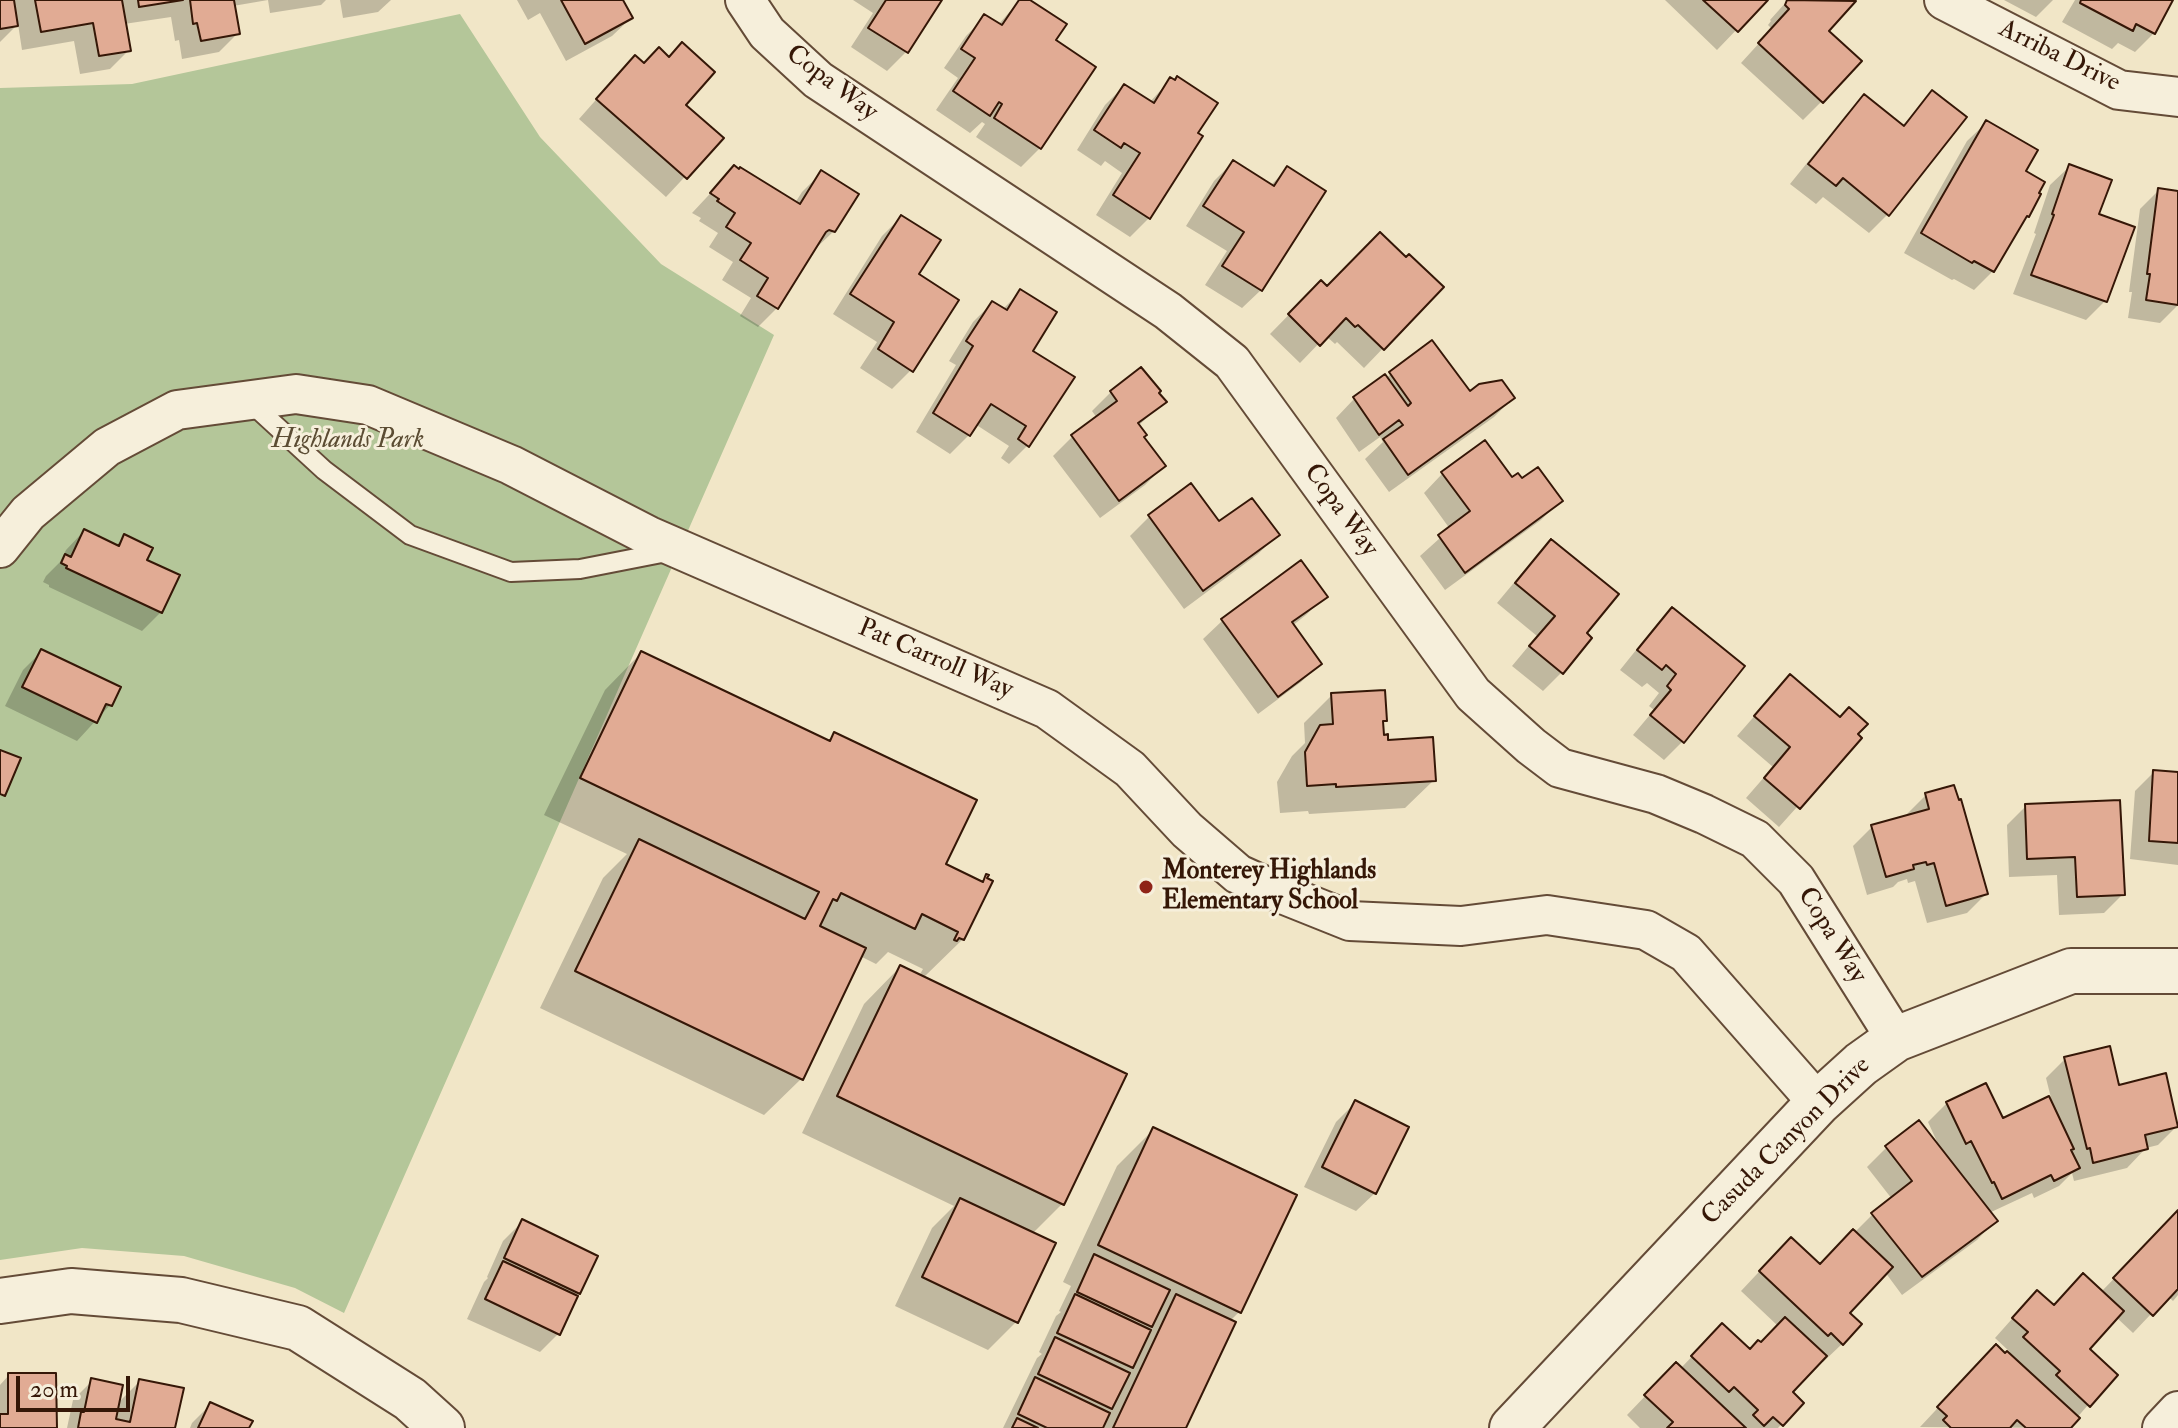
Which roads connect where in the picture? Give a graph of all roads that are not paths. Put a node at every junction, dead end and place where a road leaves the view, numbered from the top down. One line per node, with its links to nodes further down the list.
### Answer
1 (745, 0): 8 (street, Copa Way)
2 (1944, 0): 3 (street, Arriba Drive)
3 (2178, 97)
4 (248, 400): 5 (street, Pat Carroll Way); 6 (street, Pat Carroll Way); 6 (lane)
5 (0, 548)
6 (681, 550): 9 (street, Pat Carroll Way)
7 (2178, 971): 8 (street, Casuda Canyon Drive)
8 (1896, 1039): 9 (street, Casuda Canyon Drive)
9 (1818, 1103): 13 (street, Casuda Canyon Drive)
10 (0, 1301): 12 (street)
11 (2178, 1411): 14 (street)
12 (442, 1428)
13 (1512, 1428)
14 (2162, 1428)

